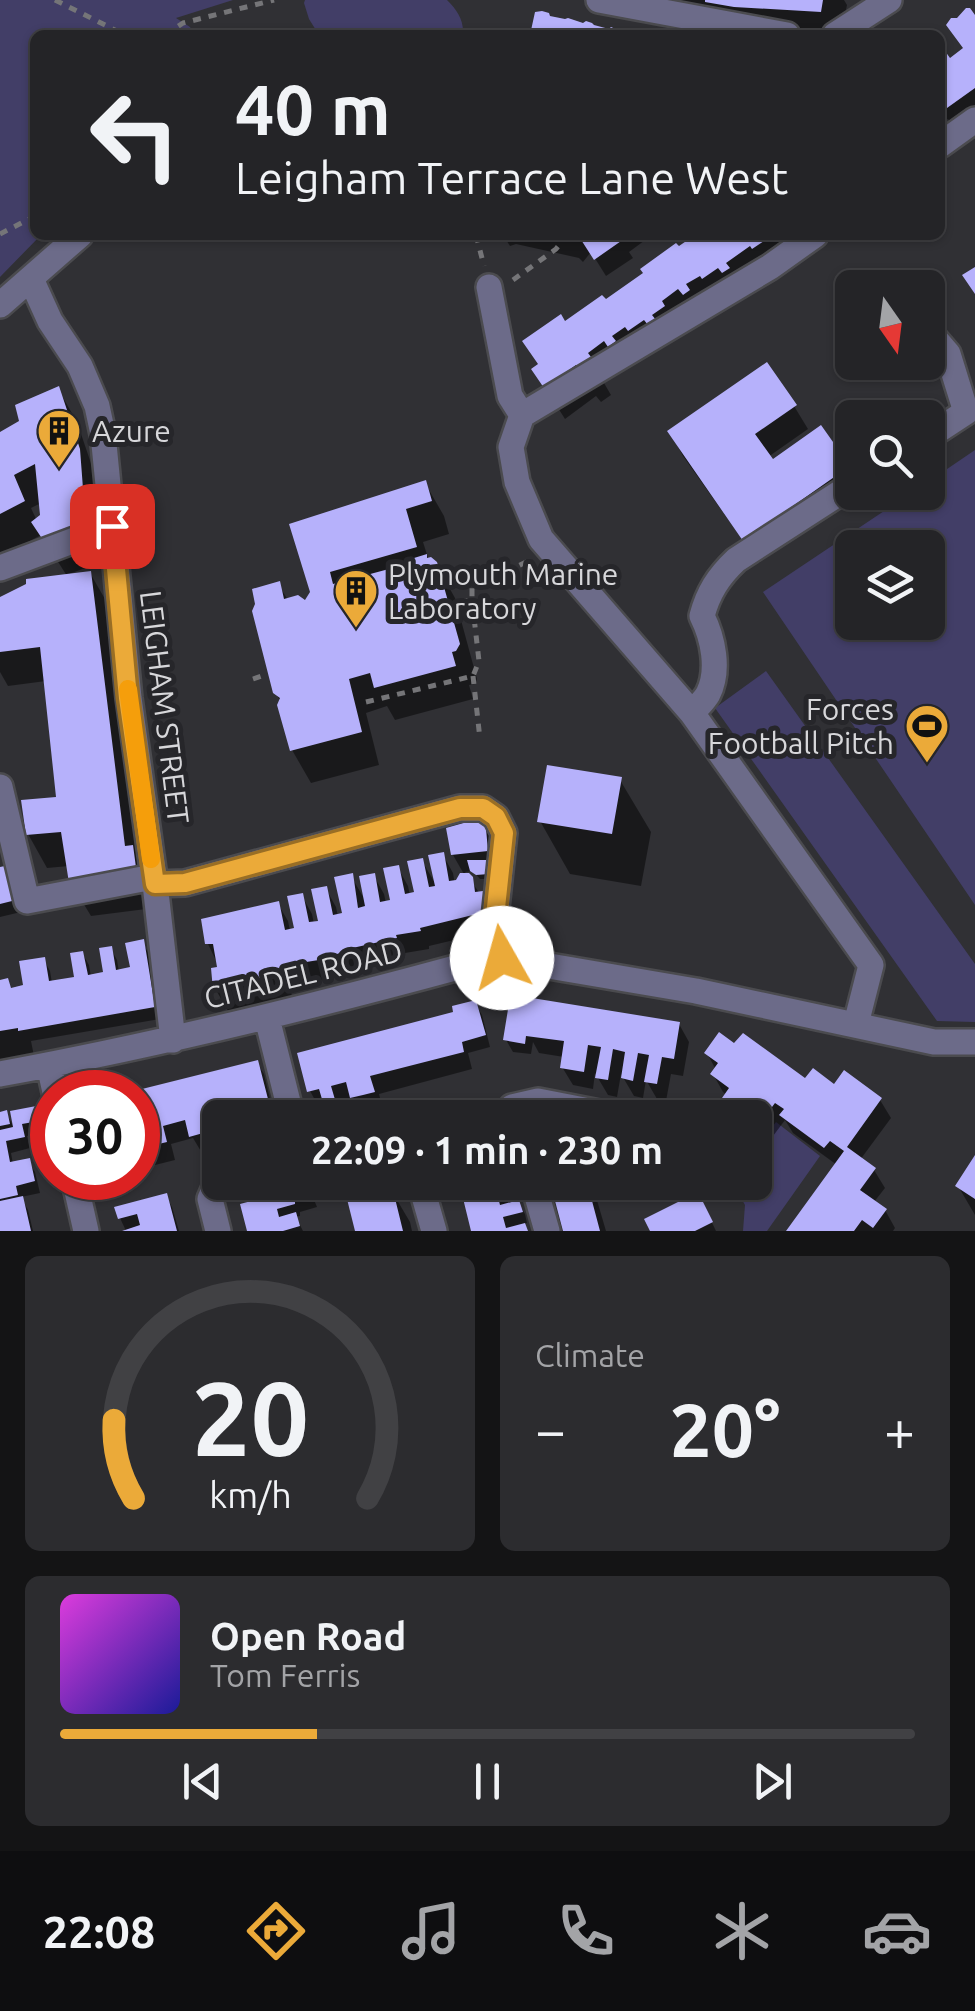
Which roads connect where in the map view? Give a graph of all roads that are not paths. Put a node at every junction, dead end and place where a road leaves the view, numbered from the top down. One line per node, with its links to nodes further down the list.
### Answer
1 (599, 0): 3 (street)
2 (876, 3): 4 (street)
3 (760, 30)
4 (841, 30)
5 (975, 120): 6 (street)
6 (945, 141)
7 (74, 240): 9 (street)
8 (808, 240): 13 (street)
9 (31, 279): 11 (street); 16 (street, LEIGHAM STREET)
10 (489, 287): 13 (street)
11 (0, 304)
12 (945, 350): 14 (street)
13 (522, 415): 18 (street)
14 (945, 425)
15 (835, 496): 18 (street)
16 (112, 526): 17 (street); 20 (street, LEIGHAM STREET)
17 (0, 568)
18 (692, 713): 23 (street)
19 (0, 787): 20 (street)
20 (154, 880): 21 (street); 24 (street, LEIGHAM STREET)
21 (502, 958): 22 (street, CITADEL ROAD); 23 (street, CITADEL ROAD)
22 (266, 1018): 24 (street, CITADEL ROAD); 29 (street)
23 (856, 1024): 25 (street, CITADEL ROAD)
24 (173, 1040): 26 (street, CITADEL ROAD)
25 (975, 1042)
26 (49, 1065): 27 (street); 28 (street, CITADEL ROAD)
27 (50, 1070)
28 (0, 1074)
29 (287, 1100)
30 (79, 1200): 34 (street)
31 (210, 1200): 35 (street)
32 (425, 1200): 36 (street)
33 (538, 1200): 37 (street)
34 (86, 1231)
35 (218, 1231)
36 (434, 1231)
37 (547, 1231)

